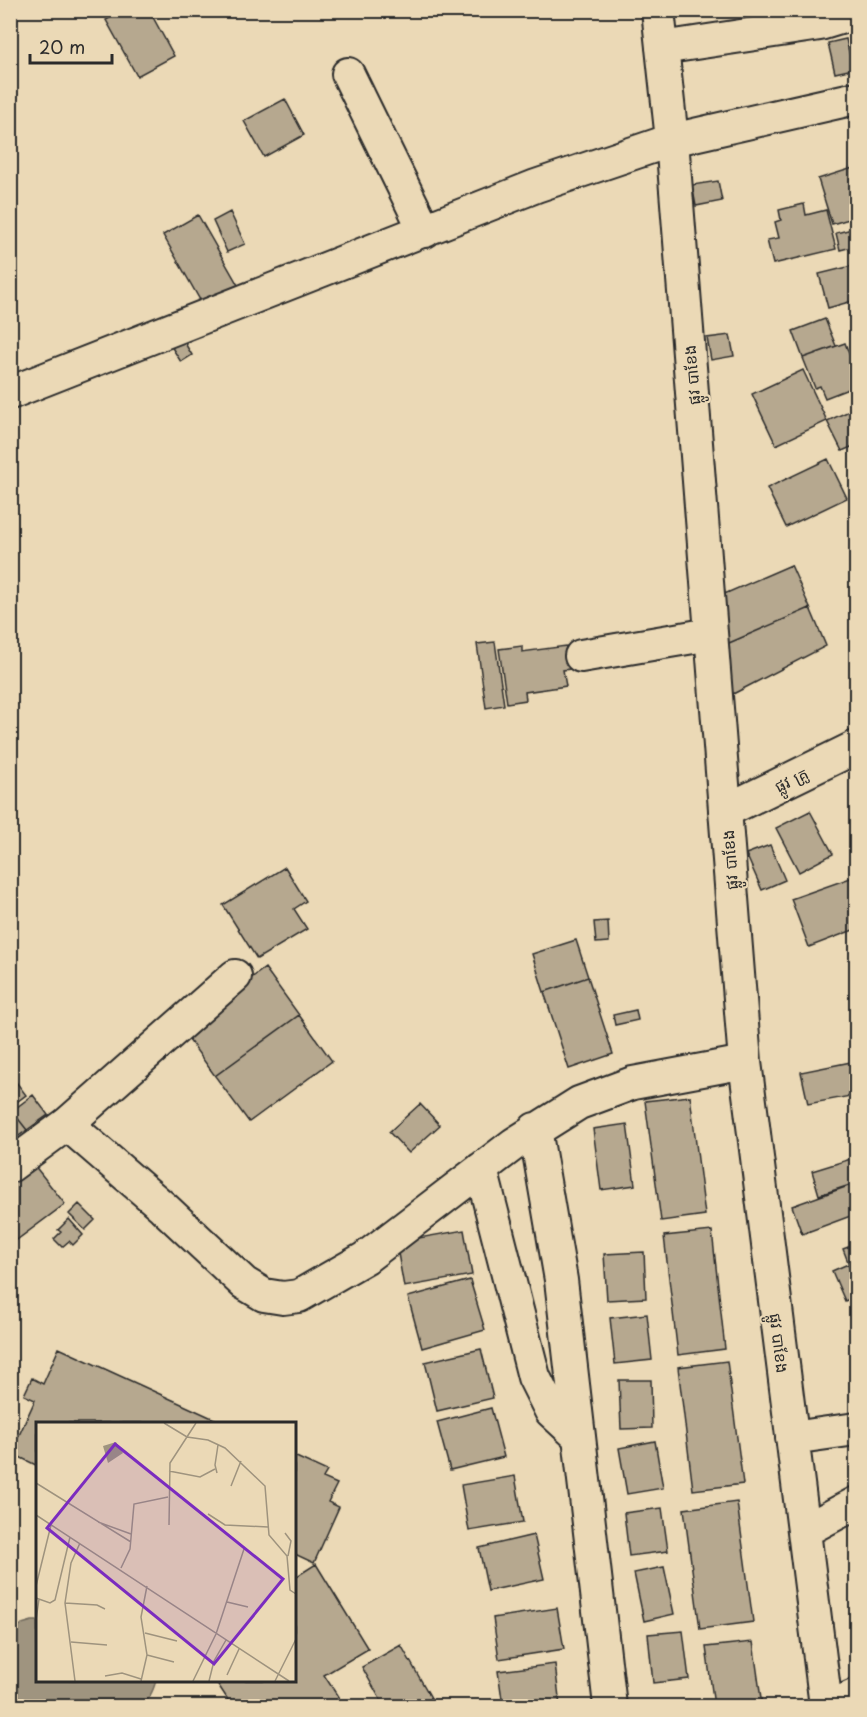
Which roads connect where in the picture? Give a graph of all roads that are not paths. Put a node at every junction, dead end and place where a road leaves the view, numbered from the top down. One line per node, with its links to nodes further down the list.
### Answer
1 (658, 10): 3 (street, ផ្លូវ បាខែង)
2 (856, 13): 3 (street)
3 (662, 48): 6 (street, ផ្លូវ បាខែង)
4 (348, 74): 7 (street)
5 (856, 98): 6 (street)
6 (672, 140): 7 (street); 9 (street, ផ្លូវ បាខែង)
7 (425, 231): 8 (street)
8 (10, 393)
9 (711, 634): 10 (street); 12 (street, ផ្លូវ បាខែង)
10 (581, 656)
11 (856, 747): 12 (street, ផ្លូវ គ្រូ)
12 (725, 811): 14 (street, ផ្លូវ បាខែង)
13 (235, 976): 15 (street)
14 (745, 1062): 16 (street); 21 (street, ផ្លូវ បាខែង)
15 (67, 1124): 17 (street); 18 (street)
16 (535, 1129): 18 (street); 20 (street)
17 (10, 1166)
18 (481, 1169): 20 (street)
19 (856, 1429): 21 (street)
20 (578, 1436): 25 (street)
21 (792, 1438): 23 (street, ផ្លូវ បាខែង)
22 (856, 1503): 23 (street)
23 (804, 1531): 26 (street, ផ្លូវ បាខែង)
24 (856, 1695): 27 (street)
25 (610, 1707)
26 (826, 1707)
27 (832, 1707)

